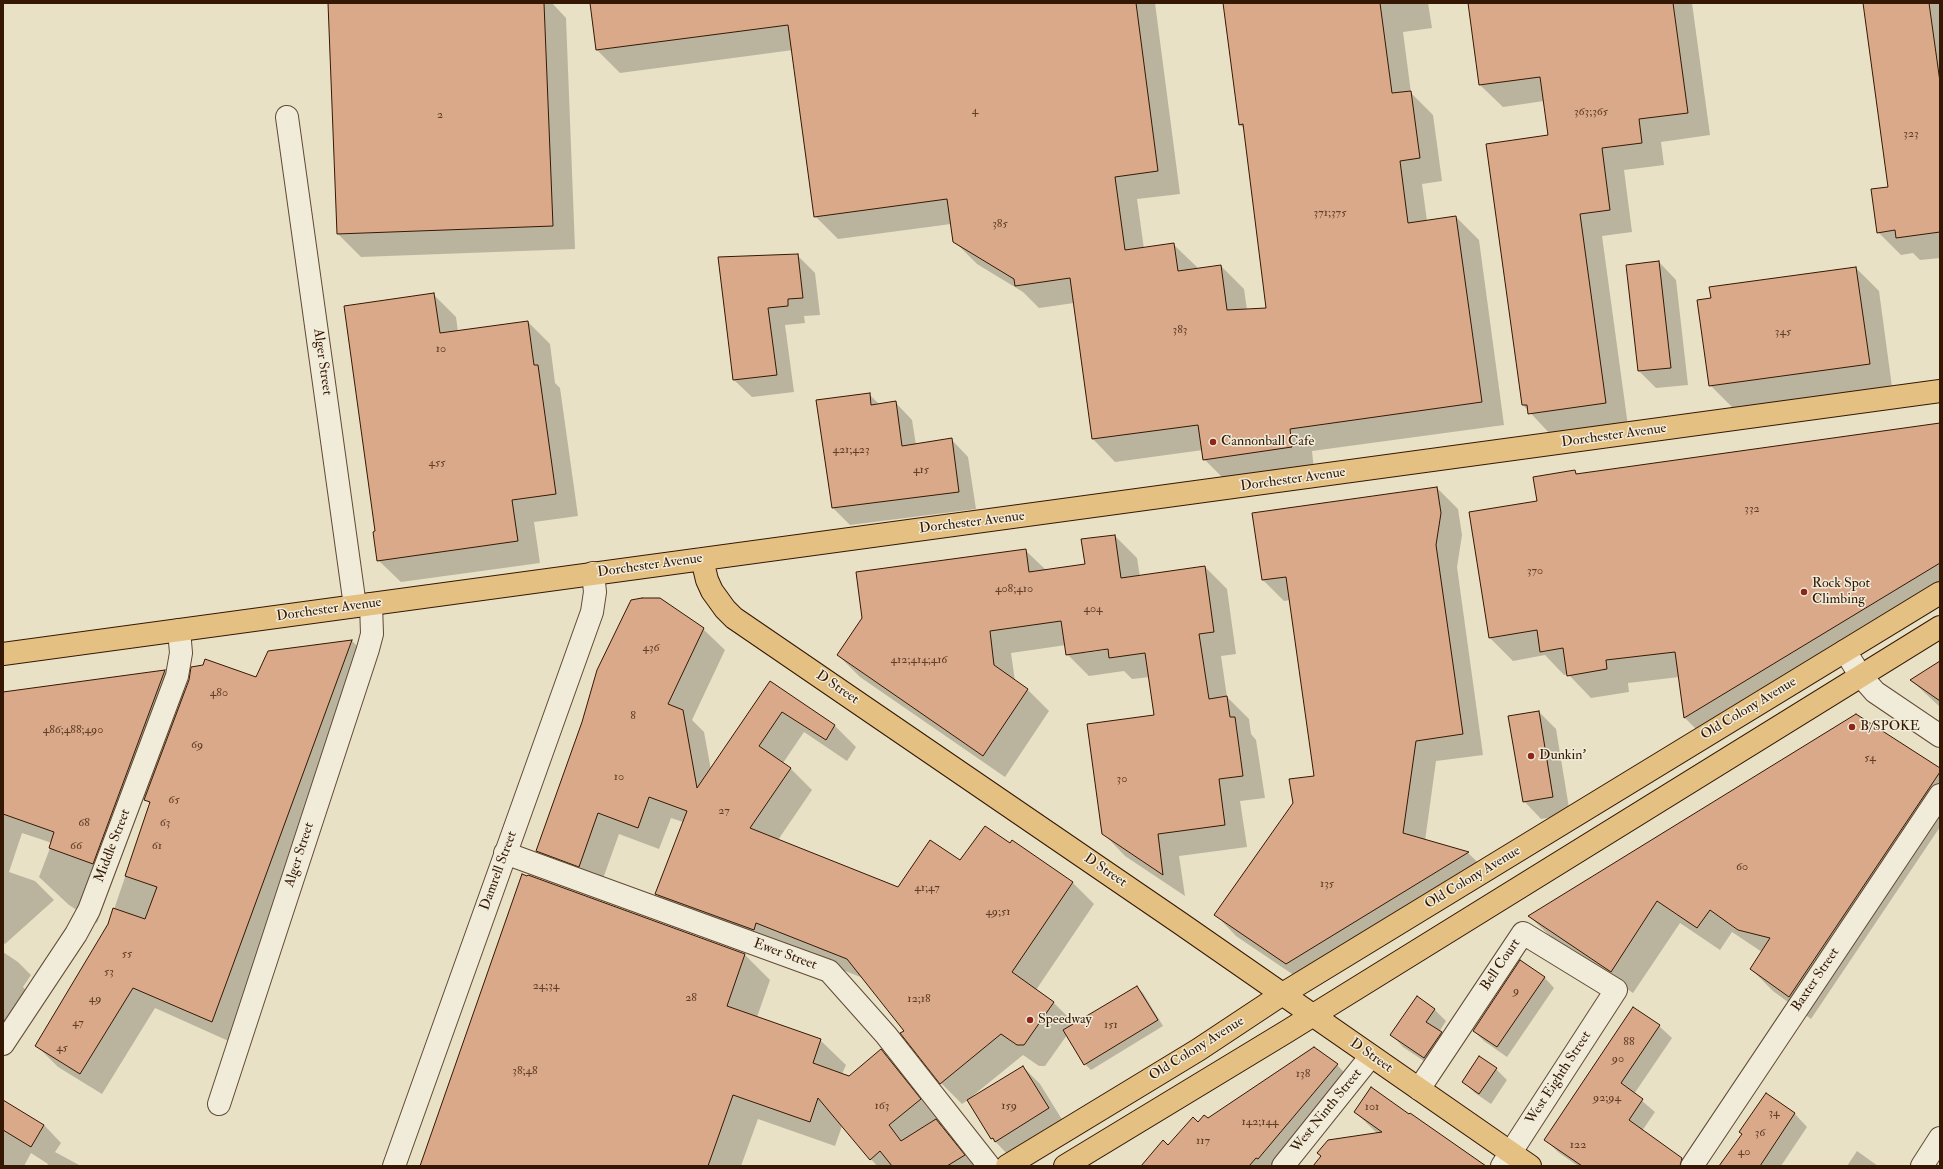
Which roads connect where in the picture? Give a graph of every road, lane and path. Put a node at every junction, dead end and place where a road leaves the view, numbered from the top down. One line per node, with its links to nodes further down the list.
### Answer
1 (287, 117): 6 (street, Alger Street)
2 (1940, 391): 3 (main road, Dorchester Avenue)
3 (702, 559): 4 (main road, Dorchester Avenue); 16 (main road, D Street)
4 (593, 574): 6 (main road, Dorchester Avenue); 14 (street, Damrell Street)
5 (1940, 593): 9 (main road, Old Colony Avenue)
6 (363, 605): 8 (main road, Dorchester Avenue); 21 (street, Alger Street)
7 (1940, 627): 11 (main road, Old Colony Avenue)
8 (179, 630): 10 (main road, Dorchester Avenue); 18 (street, Middle Street)
9 (1845, 651): 11 (street); 16 (main road, Old Colony Avenue)
10 (3, 654)
11 (1860, 675): 12 (street); 17 (main road, Old Colony Avenue)
12 (1940, 736)
13 (1940, 795): 30 (street, Baxter Street)
14 (505, 853): 24 (street, Damrell Street); 25 (street, Ewer Street)
15 (1616, 990): 20 (street, Bell Court); 23 (street, West Eighth Street)
16 (1281, 994): 17 (main road, D Street); 26 (main road, Old Colony Avenue)
17 (1312, 1016): 19 (main road, D Street); 27 (main road, Old Colony Avenue)
18 (3, 1044)
19 (1371, 1056): 20 (main road, D Street); 28 (street, West Ninth Street)
20 (1419, 1089): 23 (main road, D Street)
21 (219, 1104)
22 (1940, 1138): 31 (street)
23 (1506, 1159): 29 (main road, D Street)
24 (394, 1166)
25 (989, 1166)
26 (1007, 1166)
27 (1065, 1166)
28 (1283, 1166)
29 (1530, 1166)
30 (1692, 1166)
31 (1922, 1166)

